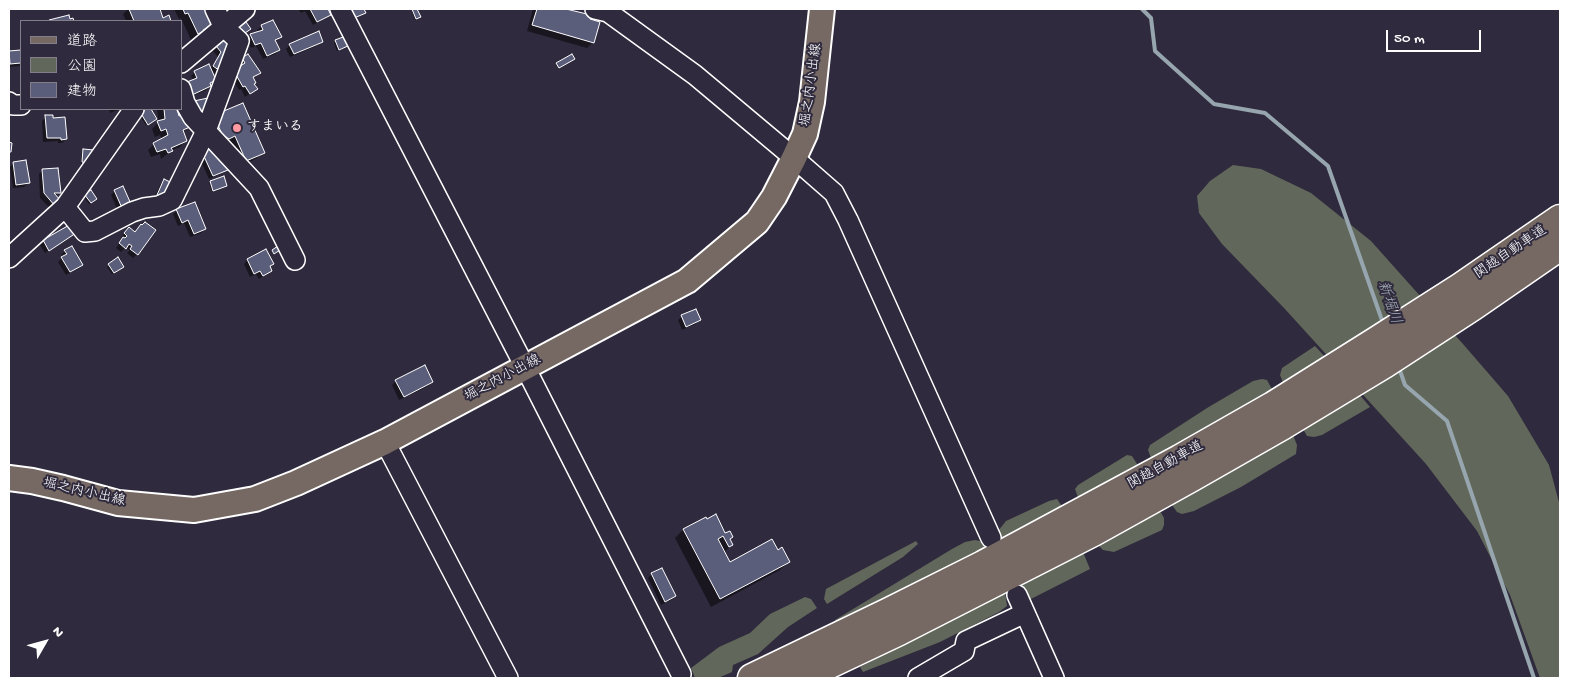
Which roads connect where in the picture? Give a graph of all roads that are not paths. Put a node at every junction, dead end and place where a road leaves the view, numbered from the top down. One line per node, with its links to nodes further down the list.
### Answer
1 (215, 9): 6 (street)
2 (245, 9): 6 (street)
3 (340, 9): 18 (street)
4 (595, 9): 11 (street)
5 (822, 9): 11 (main road, 堀之内小出線)
6 (223, 26): 7 (street); 10 (street)
7 (182, 62)
8 (182, 92): 10 (street)
9 (133, 110): 12 (street)
10 (206, 131): 12 (street); 16 (street)
11 (794, 158): 18 (main road, 堀之内小出線); 21 (street)
12 (65, 207): 15 (street)
13 (1560, 219): 17 (highway, 関越自動車道)
14 (1560, 246): 17 (highway, 関越自動車道)
15 (9, 257)
16 (295, 260)
17 (1380, 353): 26 (highway, 関越自動車道); 27 (highway, 関越自動車道)
18 (525, 367): 19 (main road, 堀之内小出線); 24 (street)
19 (385, 442): 20 (main road, 堀之内小出線); 25 (street)
20 (9, 478)
21 (991, 538)
22 (1016, 595): 23 (street)
23 (1025, 612): 28 (street); 29 (street)
24 (682, 674)
25 (508, 678)
26 (752, 678)
27 (800, 678)
28 (918, 678)
29 (1054, 678)

